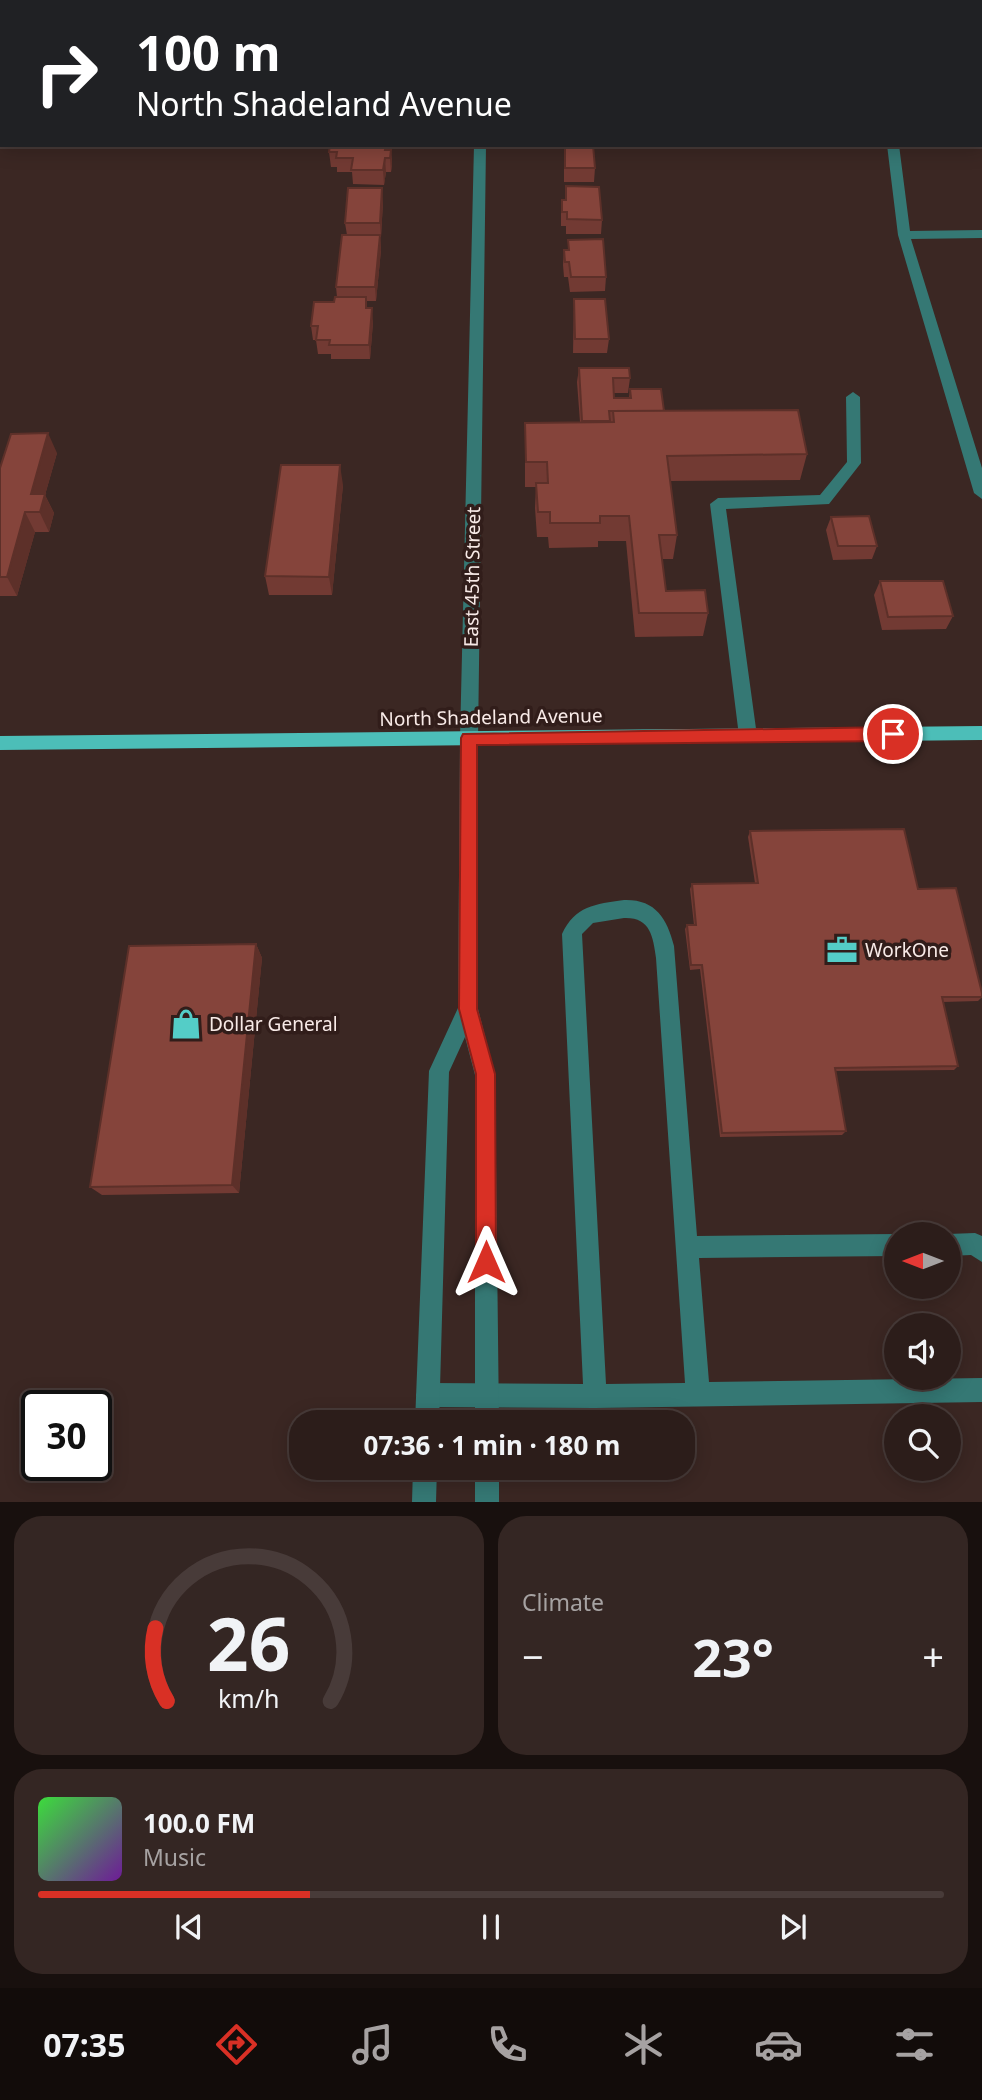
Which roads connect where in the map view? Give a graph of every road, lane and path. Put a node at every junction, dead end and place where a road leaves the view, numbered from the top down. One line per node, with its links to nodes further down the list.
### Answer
1 (480, 147): 9 (street, East 45th Street)
2 (893, 147): 4 (street)
3 (982, 234): 4 (street)
4 (904, 235): 6 (street)
5 (853, 397): 8 (street)
6 (982, 493)
7 (982, 733): 8 (main road, North Shadeland Avenue)
8 (748, 736): 9 (main road, North Shadeland Avenue)
9 (469, 738): 10 (main road, North Shadeland Avenue); 11 (street, East 45th Street)
10 (0, 743)
11 (468, 1009): 18 (street, East 45th Street); 19 (street, East 45th Street)
12 (884, 1245): 14 (street)
13 (961, 1245): 15 (street)
14 (687, 1247): 17 (street); 20 (street)
15 (982, 1251)
16 (982, 1390): 17 (street)
17 (698, 1394): 20 (street)
18 (428, 1395): 19 (street); 21 (street, East 45th Street)
19 (487, 1396): 20 (street); 22 (street, East 45th Street)
20 (595, 1396)
21 (427, 1410)
22 (487, 1410)
23 (425, 1480): 25 (street)
24 (487, 1480): 26 (street)
25 (424, 1502)
26 (487, 1502)

